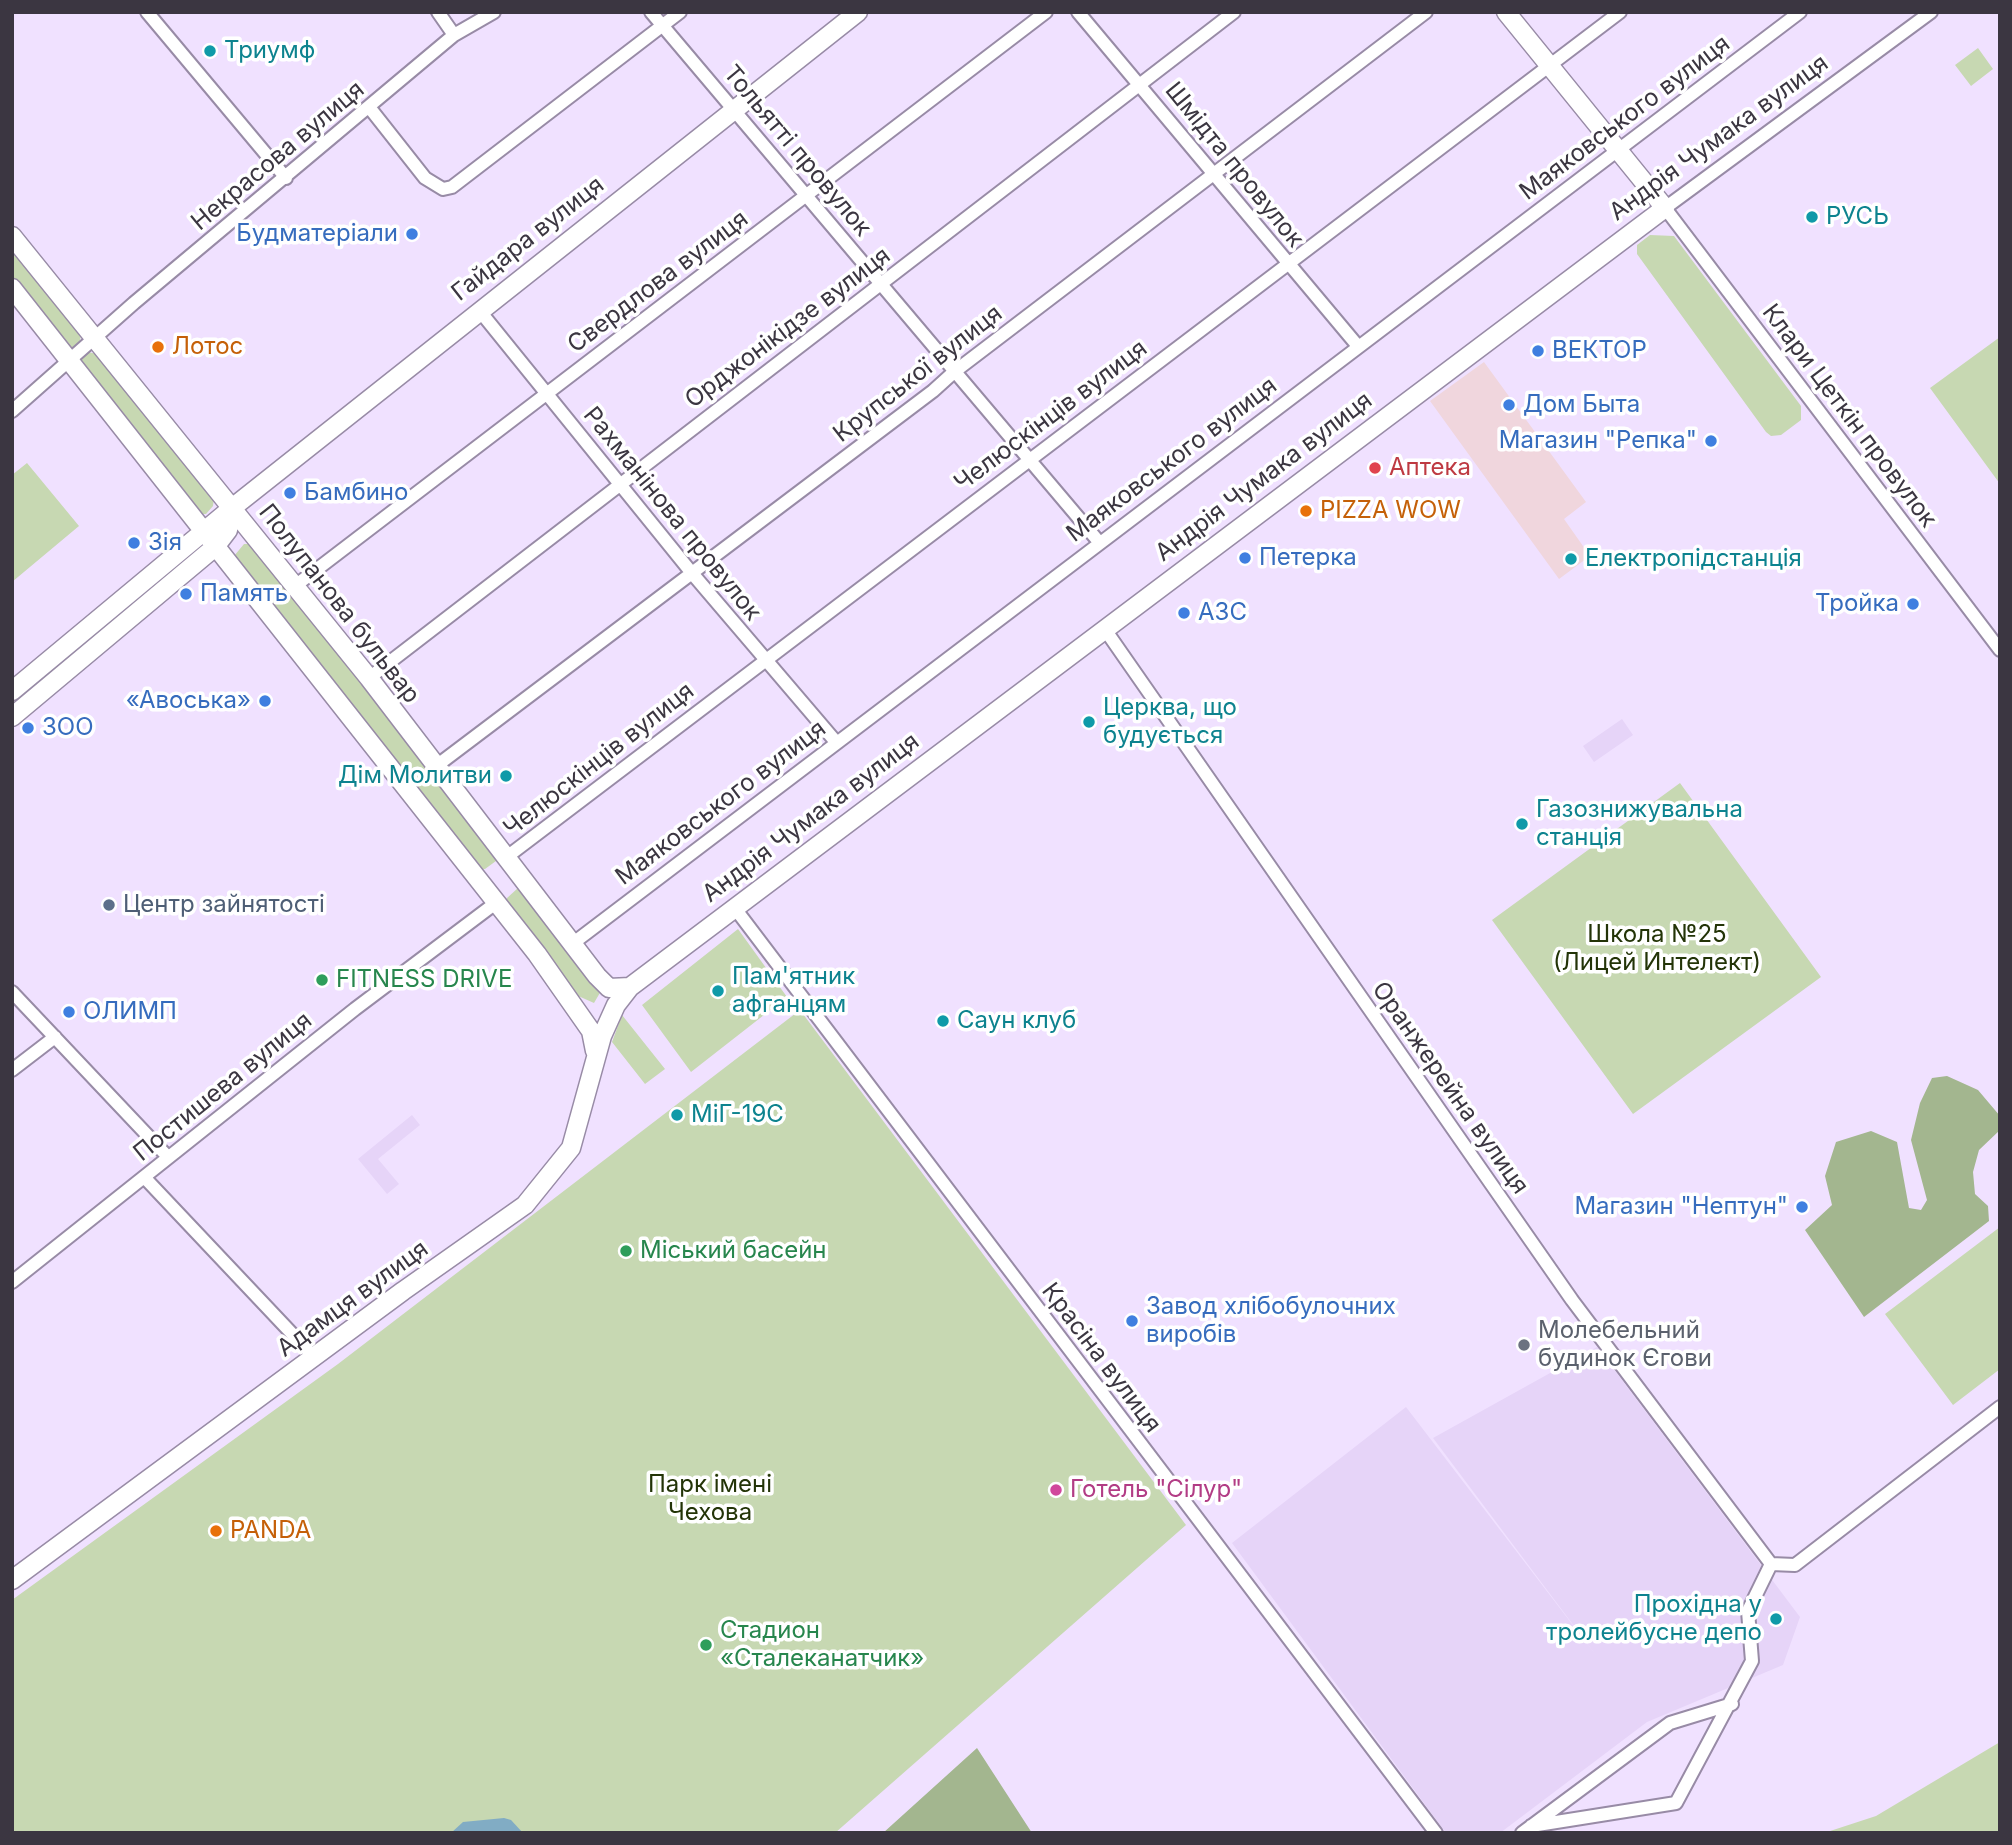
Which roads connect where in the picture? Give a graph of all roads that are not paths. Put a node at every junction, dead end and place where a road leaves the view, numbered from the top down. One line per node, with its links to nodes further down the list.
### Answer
1 (147, 12): 23 (street)
2 (438, 12): 16 (street)
3 (494, 12): 16 (street, Некрасова вулиця)
4 (651, 12): 15 (street, Тольятті провулок)
5 (680, 12): 15 (street)
6 (858, 12): 20 (street, Гайдара вулиця)
7 (1046, 12): 24 (street, Свердлова вулиця)
8 (1078, 12): 18 (street, Шмідта провулок)
9 (1234, 12): 18 (street, Орджонікідзе вулиця)
10 (1426, 12): 22 (street, Крупської вулиця)
11 (1506, 12): 17 (street)
12 (1620, 12): 17 (street, Челюскінців вулиця)
13 (1800, 12): 21 (street, Маяковського вулиця)
14 (1925, 14): 25 (street, Андрія Чумака вулиця)
15 (663, 26): 19 (street); 20 (street, Тольятті провулок)
16 (454, 35): 19 (street, Некрасова вулиця)
17 (1549, 65): 21 (street); 27 (street, Челюскінців вулиця)
18 (1141, 84): 22 (street, Шмідта провулок); 28 (street, Орджонікідзе вулиця)
19 (369, 107): 23 (street, Некрасова вулиця)
20 (734, 107): 24 (street, Тольятті провулок); 30 (street, Гайдара вулиця)
21 (1619, 150): 25 (street); 32 (street, Маяковського вулиця)
22 (1215, 173): 27 (street, Шмідта провулок); 34 (street, Крупської вулиця)
23 (286, 178): 31 (street, Некрасова вулиця)
24 (807, 194): 28 (street, Тольятті провулок); 35 (street, Свердлова вулиця)
25 (1665, 208): 45 (street, Андрія Чумака вулиця); 46 (street, Клари Цеткін провулок)
26 (12, 236): 31 (street, Полупанова бульвар)
27 (1288, 263): 32 (street, Шмідта провулок); 37 (street, Челюскінців вулиця)
28 (880, 284): 34 (street, Тольятті провулок); 38 (street, Орджонікідзе вулиця)
29 (12, 288): 33 (street)
30 (479, 310): 35 (street, Рахманінова провулок); 39 (street, Гайдара вулиця)
31 (94, 339): 33 (street, Некрасова вулиця); 39 (street, Полупанова бульвар)
32 (1357, 345): 41 (street, Маяковського вулиця)
33 (70, 361): 36 (street, Некрасова вулиця); 40 (street)
34 (954, 372): 37 (street, Тольятті провулок); 43 (street, Крупської вулиця)
35 (548, 393): 38 (street, Рахманінова провулок); 44 (street, Свердлова вулиця)
36 (12, 411)
37 (1028, 460): 41 (street, Тольятті провулок); 47 (street, Челюскінців вулиця)
38 (619, 484): 43 (street, Рахманінова провулок); 48 (street, Орджонікідзе вулиця)
39 (232, 508): 40 (street, Гайдара вулиця); 42 (street); 44 (street, Полупанова бульвар)
40 (203, 533): 42 (street); 49 (street, Гайдара вулиця)
41 (1099, 542): 51 (street, Маяковського вулиця)
42 (215, 547): 50 (street); 54 (street)
43 (691, 572): 47 (street, Рахманінова провулок); 52 (street, Крупської вулиця)
44 (295, 586): 48 (street, Полупанова бульвар)
45 (1104, 628): 55 (street, Андрія Чумака вулиця); 69 (street, Оранжерейна вулиця)
46 (2000, 650)
47 (764, 660): 51 (street, Рахманінова провулок); 53 (street, Челюскінців вулиця)
48 (369, 678): 52 (street, Полупанова бульвар)
49 (12, 691)
50 (12, 717)
51 (836, 742): 56 (street, Маяковського вулиця)
52 (435, 767): 53 (street, Полупанова бульвар)
53 (508, 856): 56 (street, Полупанова бульвар)
54 (497, 902): 60 (street); 64 (street, Постишева вулиця)
55 (734, 907): 57 (street, Андрія Чумака вулиця); 73 (street, Красіна вулиця)
56 (572, 944): 57 (street, Полупанова бульвар)
57 (630, 987): 59 (street, Адамця вулиця)
58 (12, 992): 61 (street)
59 (616, 1005): 60 (street); 62 (street, Адамця вулиця)
60 (576, 1006): 62 (street)
61 (55, 1037): 63 (street); 64 (street)
62 (597, 1059): 67 (street, Адамця вулиця)
63 (12, 1070)
64 (168, 1157): 65 (street, Постишева вулиця)
65 (144, 1177): 66 (street, Постишева вулиця); 67 (street)
66 (12, 1282)
67 (314, 1357): 70 (street, Адамця вулиця)
68 (2000, 1407): 69 (street)
69 (1771, 1564): 71 (street)
70 (12, 1580)
71 (1732, 1704): 72 (street); 72 (street)
72 (1527, 1829)
73 (1436, 1833)

